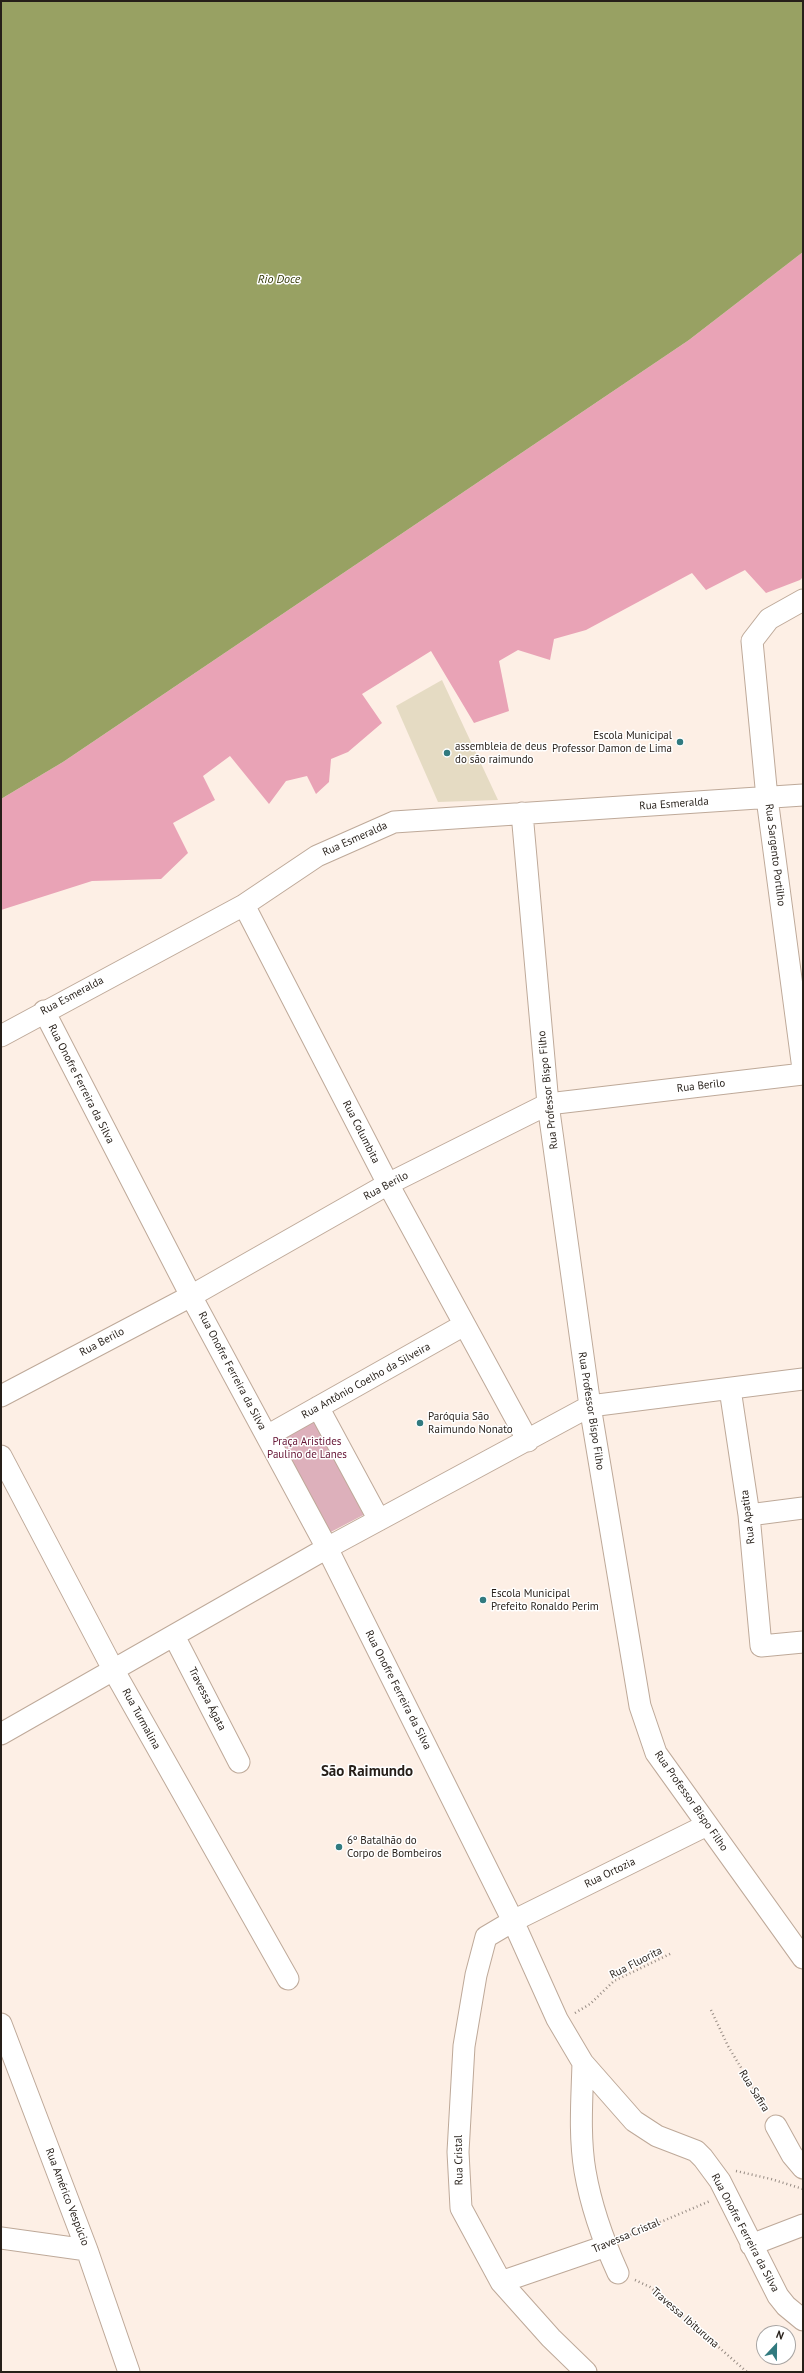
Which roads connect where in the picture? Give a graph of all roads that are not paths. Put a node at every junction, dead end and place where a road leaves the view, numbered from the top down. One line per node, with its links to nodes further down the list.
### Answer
1 (803, 600): 3 (street, Rua Sargento Portilho)
2 (803, 795): 3 (street, Rua Esmeralda)
3 (768, 798): 4 (street, Rua Esmeralda); 8 (street, Rua Sargento Portilho)
4 (522, 813): 5 (street, Rua Esmeralda); 10 (street, Rua Professor Bispo Filho)
5 (244, 905): 6 (street, Rua Esmeralda); 11 (street, Rua Columbita)
6 (44, 1011): 7 (street, Rua Esmeralda); 12 (street, Rua Onofre Ferreira da Silva)
7 (1, 1036)
8 (803, 1069)
9 (803, 1074): 10 (street, Rua Berilo)
10 (548, 1104): 11 (street, Rua Berilo); 17 (street, Rua Professor Bispo Filho)
11 (388, 1184): 12 (street, Rua Berilo); 13 (street, Rua Columbita)
12 (191, 1296): 16 (street, Rua Berilo); 19 (street, Rua Onofre Ferreira da Silva)
13 (464, 1325): 18 (street, Rua Antônio Coelho da Silveira); 20 (street, Rua Columbita)
14 (803, 1379): 15 (street)
15 (730, 1389): 17 (street); 23 (street, Rua Apatita)
16 (1, 1396)
17 (590, 1406): 20 (street); 31 (street, Rua Professor Bispo Filho)
18 (318, 1407): 19 (street, Rua Antônio Coelho da Silveira); 24 (street)
19 (267, 1436): 25 (street, Rua Onofre Ferreira da Silva)
20 (528, 1441): 24 (street)
21 (1, 1456): 28 (street, Rua Turmalina)
22 (803, 1508): 23 (street)
23 (749, 1514): 27 (street, Rua Apatita)
24 (379, 1520): 25 (street)
25 (327, 1548): 26 (street); 32 (street, Rua Onofre Ferreira da Silva)
26 (174, 1636): 28 (street); 30 (street, Travessa Ágata)
27 (803, 1642)
28 (114, 1671): 29 (street); 34 (street, Rua Turmalina)
29 (1, 1734)
30 (240, 1762)
31 (707, 1825): 32 (street, Rua Ortozia); 33 (street, Rua Professor Bispo Filho)
32 (513, 1920): 36 (street, Rua Onofre Ferreira da Silva); 45 (street, Rua Cristal)
33 (803, 1958)
34 (288, 1979)
35 (1, 2024): 43 (street, Rua Américo Vespúcio)
36 (583, 2063): 41 (street, Rua Onofre Ferreira da Silva); 42 (street)
37 (776, 2126): 38 (street)
38 (803, 2168)
39 (803, 2225): 41 (street)
40 (1, 2238): 43 (street)
41 (751, 2245): 46 (street, Rua Onofre Ferreira da Silva)
42 (606, 2246): 44 (street); 45 (street, Travessa Cristal)
43 (87, 2250): 47 (street, Rua Américo Vespúcio)
44 (618, 2273)
45 (501, 2282): 48 (street, Rua Cristal)
46 (803, 2320)
47 (129, 2372)
48 (586, 2372)

